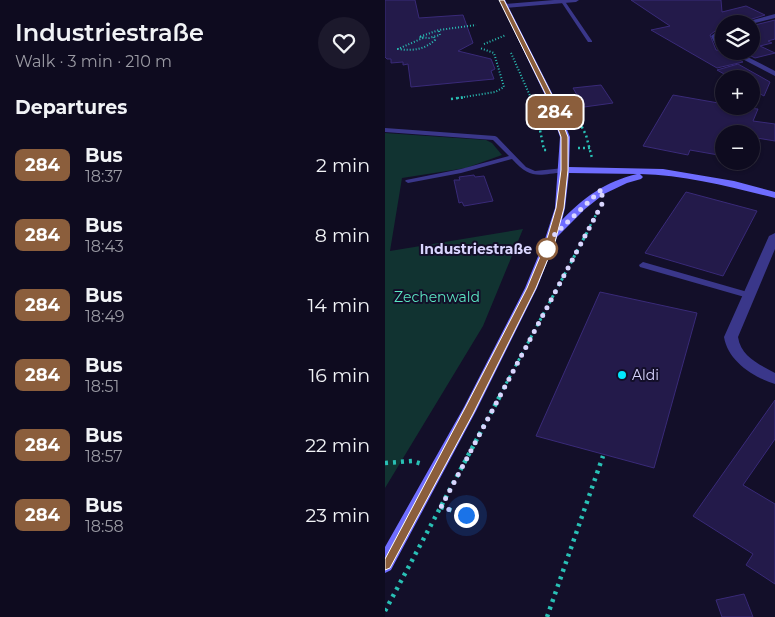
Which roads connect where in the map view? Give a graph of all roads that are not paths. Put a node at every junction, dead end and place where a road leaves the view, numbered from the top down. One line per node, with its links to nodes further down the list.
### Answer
1 (576, 0): 2 (street)
2 (562, 2): 3 (street); 6 (lane)
3 (504, 3): 11 (main road)
4 (775, 16): 5 (street)
5 (760, 20)
6 (590, 40)
7 (748, 60): 8 (street)
8 (775, 74)
9 (385, 130): 10 (lane)
10 (513, 157): 11 (lane); 13 (lane)
11 (564, 170): 12 (main road); 16 (main road)
12 (663, 172): 14 (main road); 16 (main road)
13 (409, 180)
14 (775, 195)
15 (775, 236): 18 (street)
16 (552, 237): 20 (main road)
17 (643, 265): 18 (lane)
18 (748, 295): 19 (street)
19 (775, 378)
20 (385, 564)

